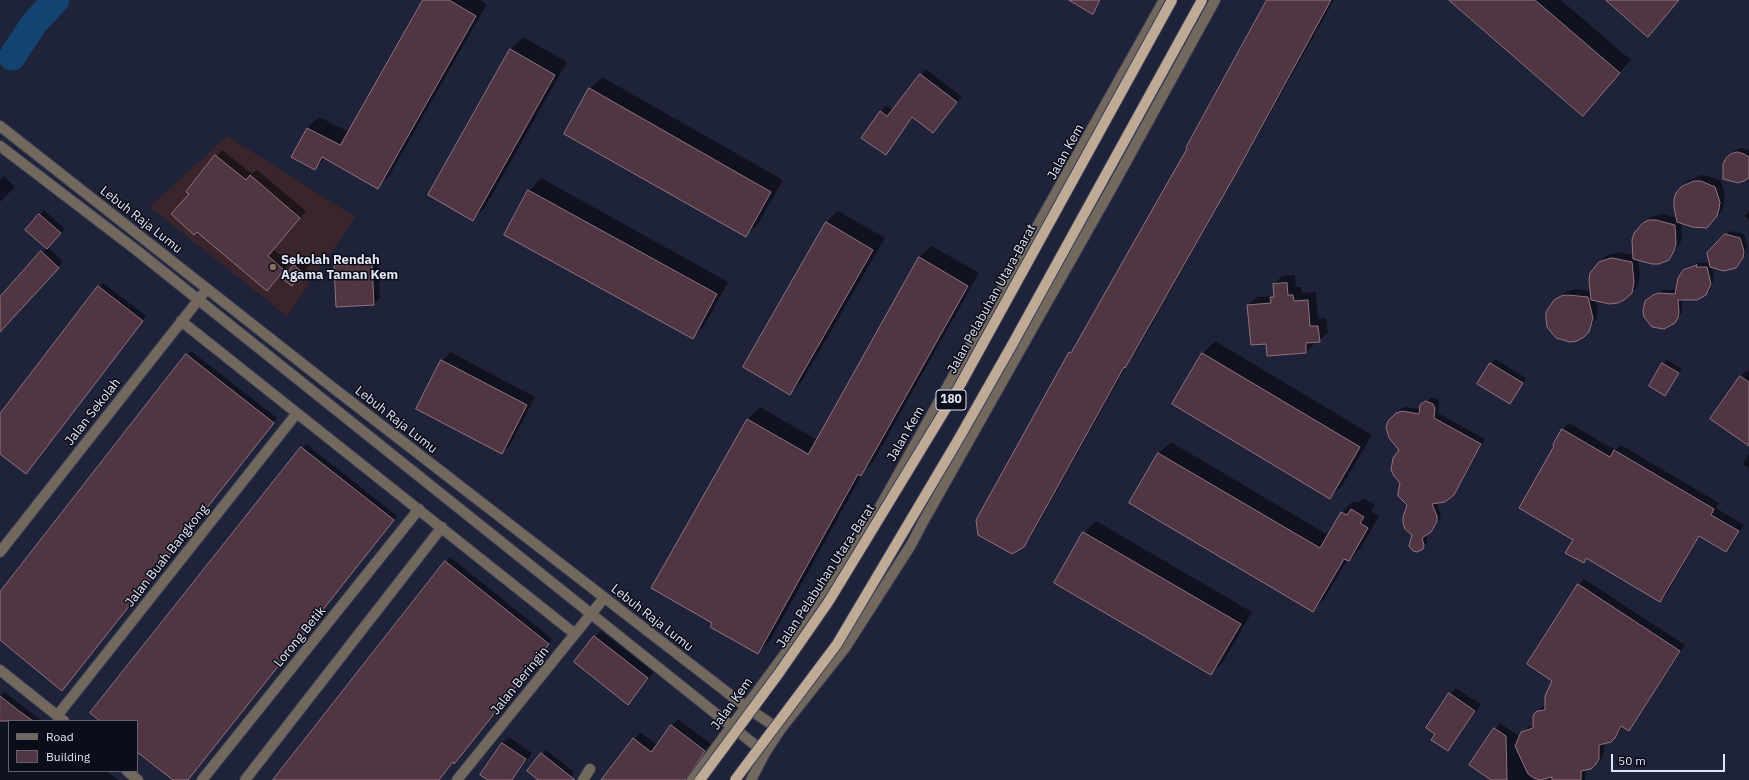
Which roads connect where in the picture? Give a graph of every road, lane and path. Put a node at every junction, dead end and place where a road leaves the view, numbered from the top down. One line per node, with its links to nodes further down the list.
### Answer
1 (1164, 0): 18 (street, Jalan Kem)
2 (1172, 0): 31 (main road, Jalan Pelabuhan Utara-Barat / 180, bridge)
3 (1202, 0): 32 (main road, 180, bridge)
4 (1215, 0): 21 (street)
5 (0, 126): 7 (street, Lebuh Raja Lumu)
6 (1, 146): 8 (street, Lebuh Raja Lumu)
7 (207, 289): 8 (street, Jalan Sekolah); 14 (street, Lebuh Raja Lumu)
8 (199, 300): 9 (street, Jalan Sekolah); 15 (street, Lebuh Raja Lumu)
9 (181, 322): 10 (street); 13 (street, Jalan Sekolah)
10 (297, 413): 11 (street); 19 (street, Jalan Buah Bangkong)
11 (419, 509): 12 (street); 27 (street, Lorong Betik)
12 (442, 527): 16 (street); 28 (street)
13 (0, 552)
14 (604, 598): 15 (street, Jalan Beringin); 18 (street, Lebuh Raja Lumu)
15 (590, 615): 16 (street, Jalan Beringin); 20 (street, Lebuh Raja Lumu)
16 (575, 634): 25 (street, Jalan Beringin)
17 (0, 670): 19 (street)
18 (746, 707): 20 (street, Jalan Kem); 21 (street, Lebuh Raja Lumu)
19 (60, 718)
20 (731, 727): 22 (street, Lebuh Raja Lumu); 30 (street, Jalan Kem)
21 (780, 730): 22 (street)
22 (765, 753): 33 (street)
23 (590, 769): 29 (street)
24 (128, 772): 26 (street)
25 (463, 778)
26 (138, 780)
27 (202, 780)
28 (245, 780)
29 (583, 780)
30 (692, 780)
31 (700, 780)
32 (735, 780)
33 (751, 780)

